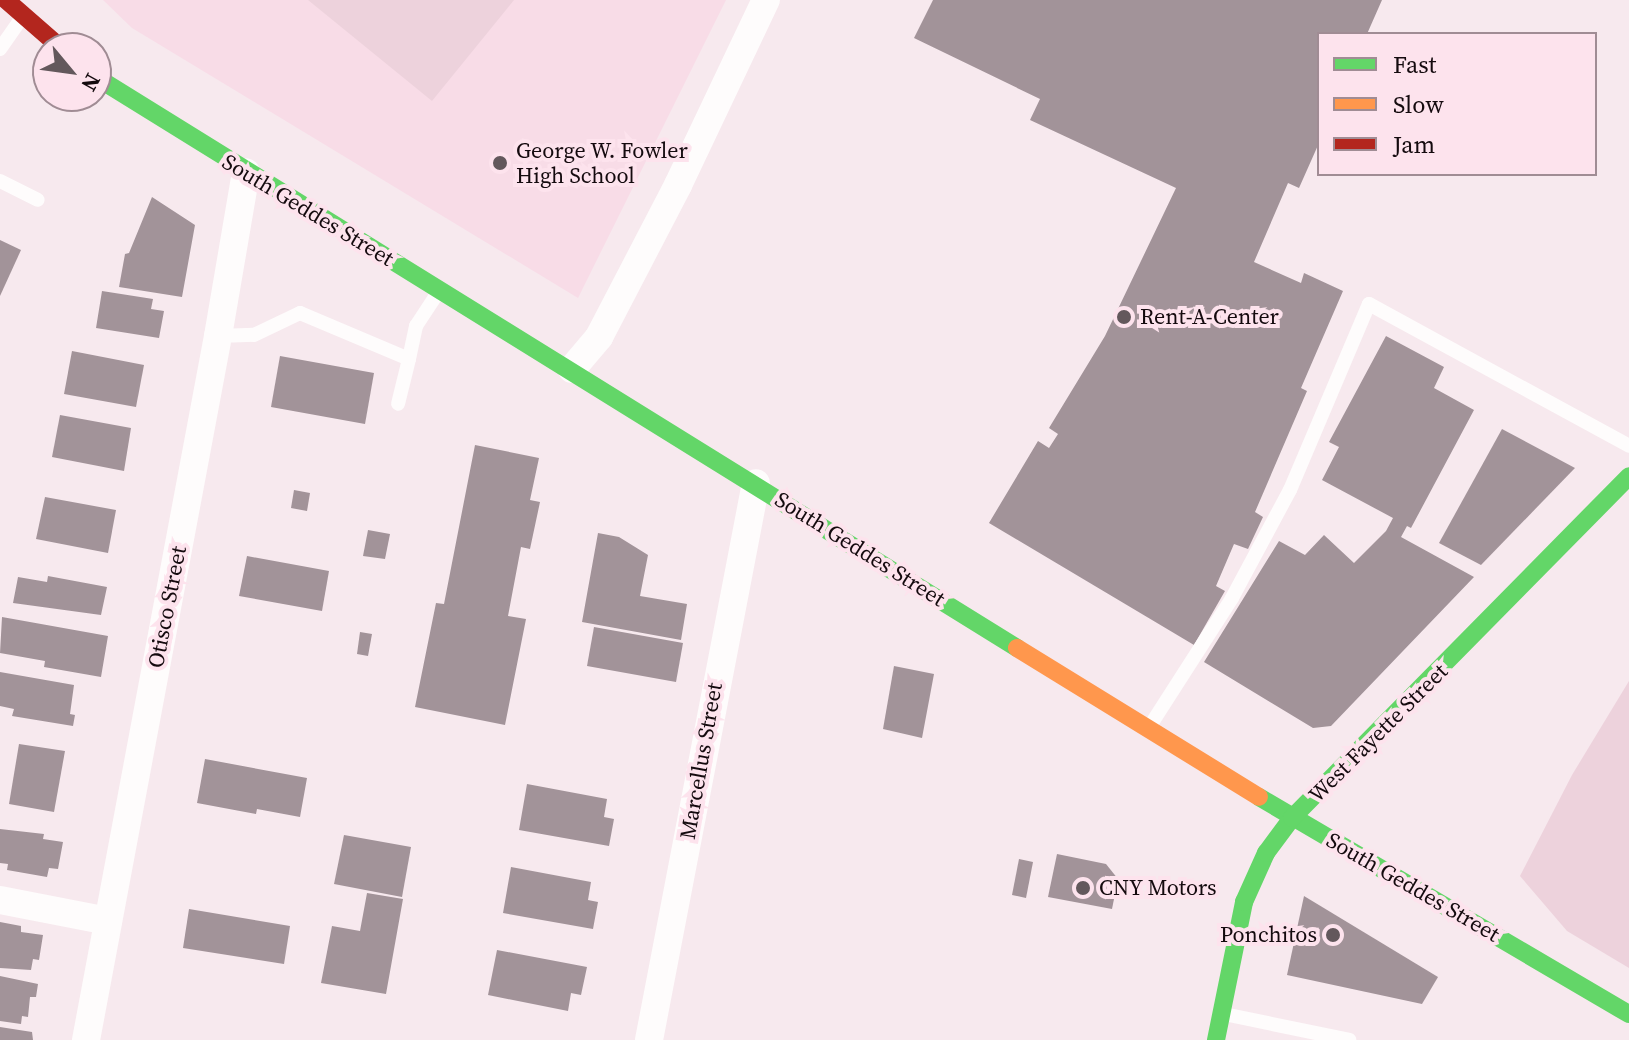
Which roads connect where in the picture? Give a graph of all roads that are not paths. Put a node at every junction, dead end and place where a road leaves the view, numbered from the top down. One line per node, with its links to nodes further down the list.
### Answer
1 (6, 0): 3 (main road)
2 (766, 0): 13 (street)
3 (22, 16): 4 (main road); 5 (lane)
4 (42, 32)
5 (0, 49)
6 (112, 87): 7 (main road, South Geddes Street)
7 (246, 172): 10 (main road, South Geddes Street); 11 (street, Otisco Street)
8 (0, 181): 9 (lane)
9 (38, 200)
10 (440, 290): 12 (lane); 13 (main road, South Geddes Street)
11 (218, 336): 12 (lane); 21 (street, Otisco Street)
12 (409, 359): 14 (lane)
13 (572, 369): 17 (main road, South Geddes Street)
14 (398, 404)
15 (1629, 446): 18 (lane)
16 (1629, 476): 19 (main road, West Fayette Street)
17 (756, 483): 18 (main road, South Geddes Street); 25 (street, Marcellus Street)
18 (1147, 730): 19 (main road, South Geddes Street)
19 (1292, 818): 22 (main road, West Fayette Street); 23 (main road, South Geddes Street)
20 (0, 900): 21 (street)
21 (108, 921): 24 (street, Otisco Street)
22 (1220, 1013): 26 (main road, West Fayette Street); 27 (lane)
23 (1629, 1014)
24 (86, 1040)
25 (649, 1040)
26 (1216, 1040)
27 (1349, 1040)

